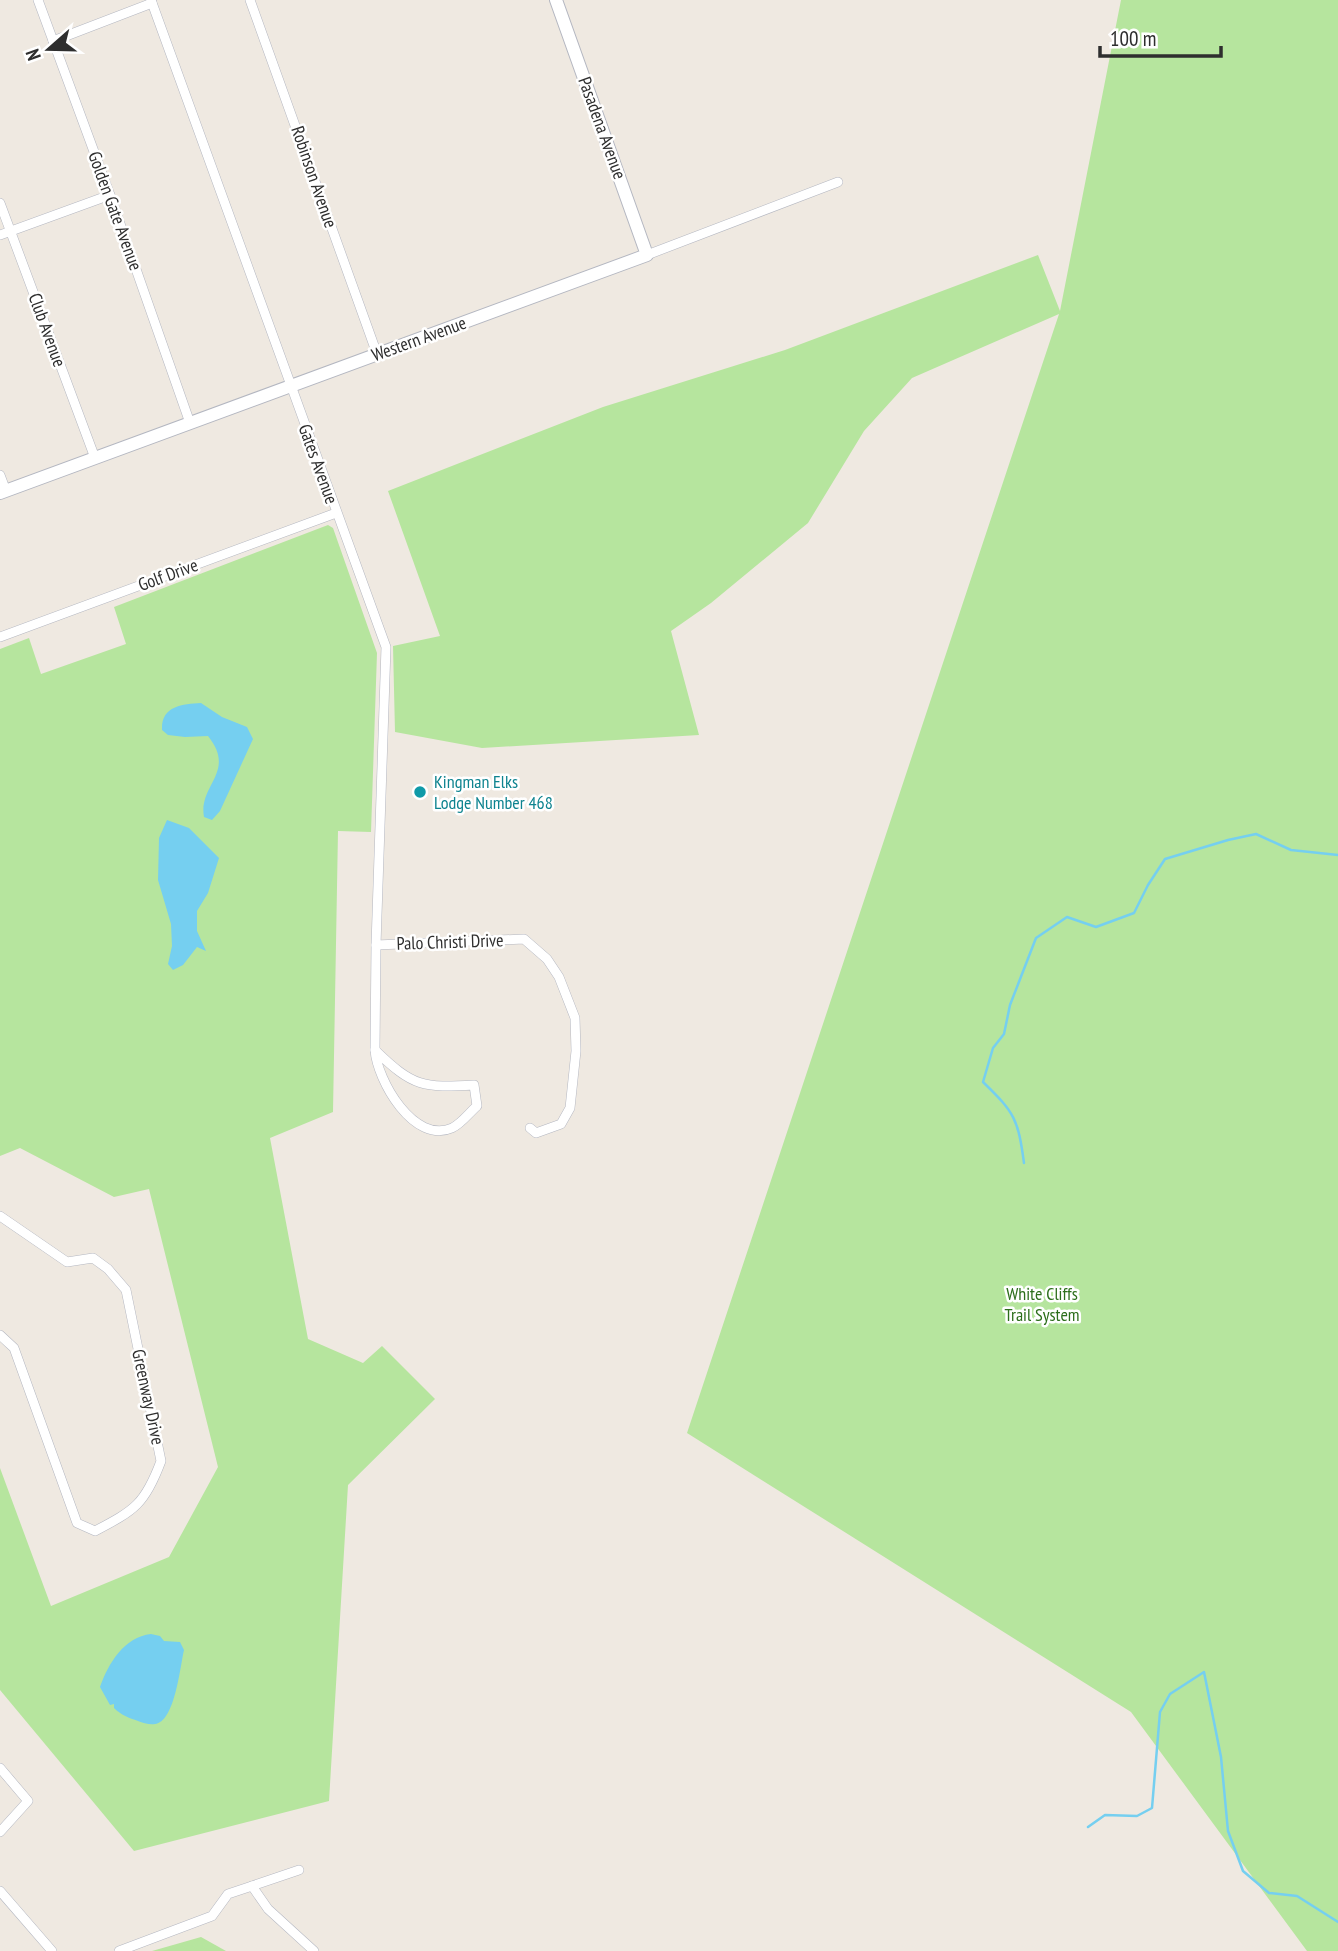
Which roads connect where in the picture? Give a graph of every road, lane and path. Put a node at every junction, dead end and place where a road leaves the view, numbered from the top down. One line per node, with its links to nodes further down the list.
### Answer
1 (38, 0): 5 (street, Golden Gate Avenue)
2 (250, 0): 12 (street, Robinson Avenue)
3 (556, 0): 11 (street, Pasadena Avenue)
4 (152, 2): 5 (street); 13 (street, Gates Avenue)
5 (52, 41): 7 (street, Golden Gate Avenue)
6 (838, 183): 11 (street, Western Avenue)
7 (110, 195): 9 (street); 14 (street, Golden Gate Avenue)
8 (0, 203): 9 (street, Club Avenue)
9 (10, 232): 10 (street); 15 (street, Club Avenue)
10 (0, 235)
11 (648, 255): 12 (street, Western Avenue)
12 (377, 354): 13 (street, Western Avenue)
13 (289, 385): 14 (street, Western Avenue); 18 (street, Gates Avenue)
14 (190, 423): 15 (street, Western Avenue)
15 (95, 458): 17 (street, Western Avenue)
16 (0, 475): 17 (street)
17 (3, 492)
18 (336, 513): 19 (street, Golf Drive); 20 (street, Gates Avenue)
19 (0, 637)
20 (376, 945): 21 (street, Gates Avenue); 22 (street, Palo Christi Drive)
21 (375, 1050): 21 (street, Gates Avenue)
22 (530, 1128)
23 (0, 1216): 24 (street, Greenway Drive)
24 (0, 1335)
25 (0, 1768): 26 (street)
26 (0, 1832)
27 (299, 1870): 28 (street)
28 (252, 1886): 31 (street); 32 (street)
29 (0, 1891): 30 (street)
30 (52, 1951)
31 (119, 1951)
32 (314, 1951)

